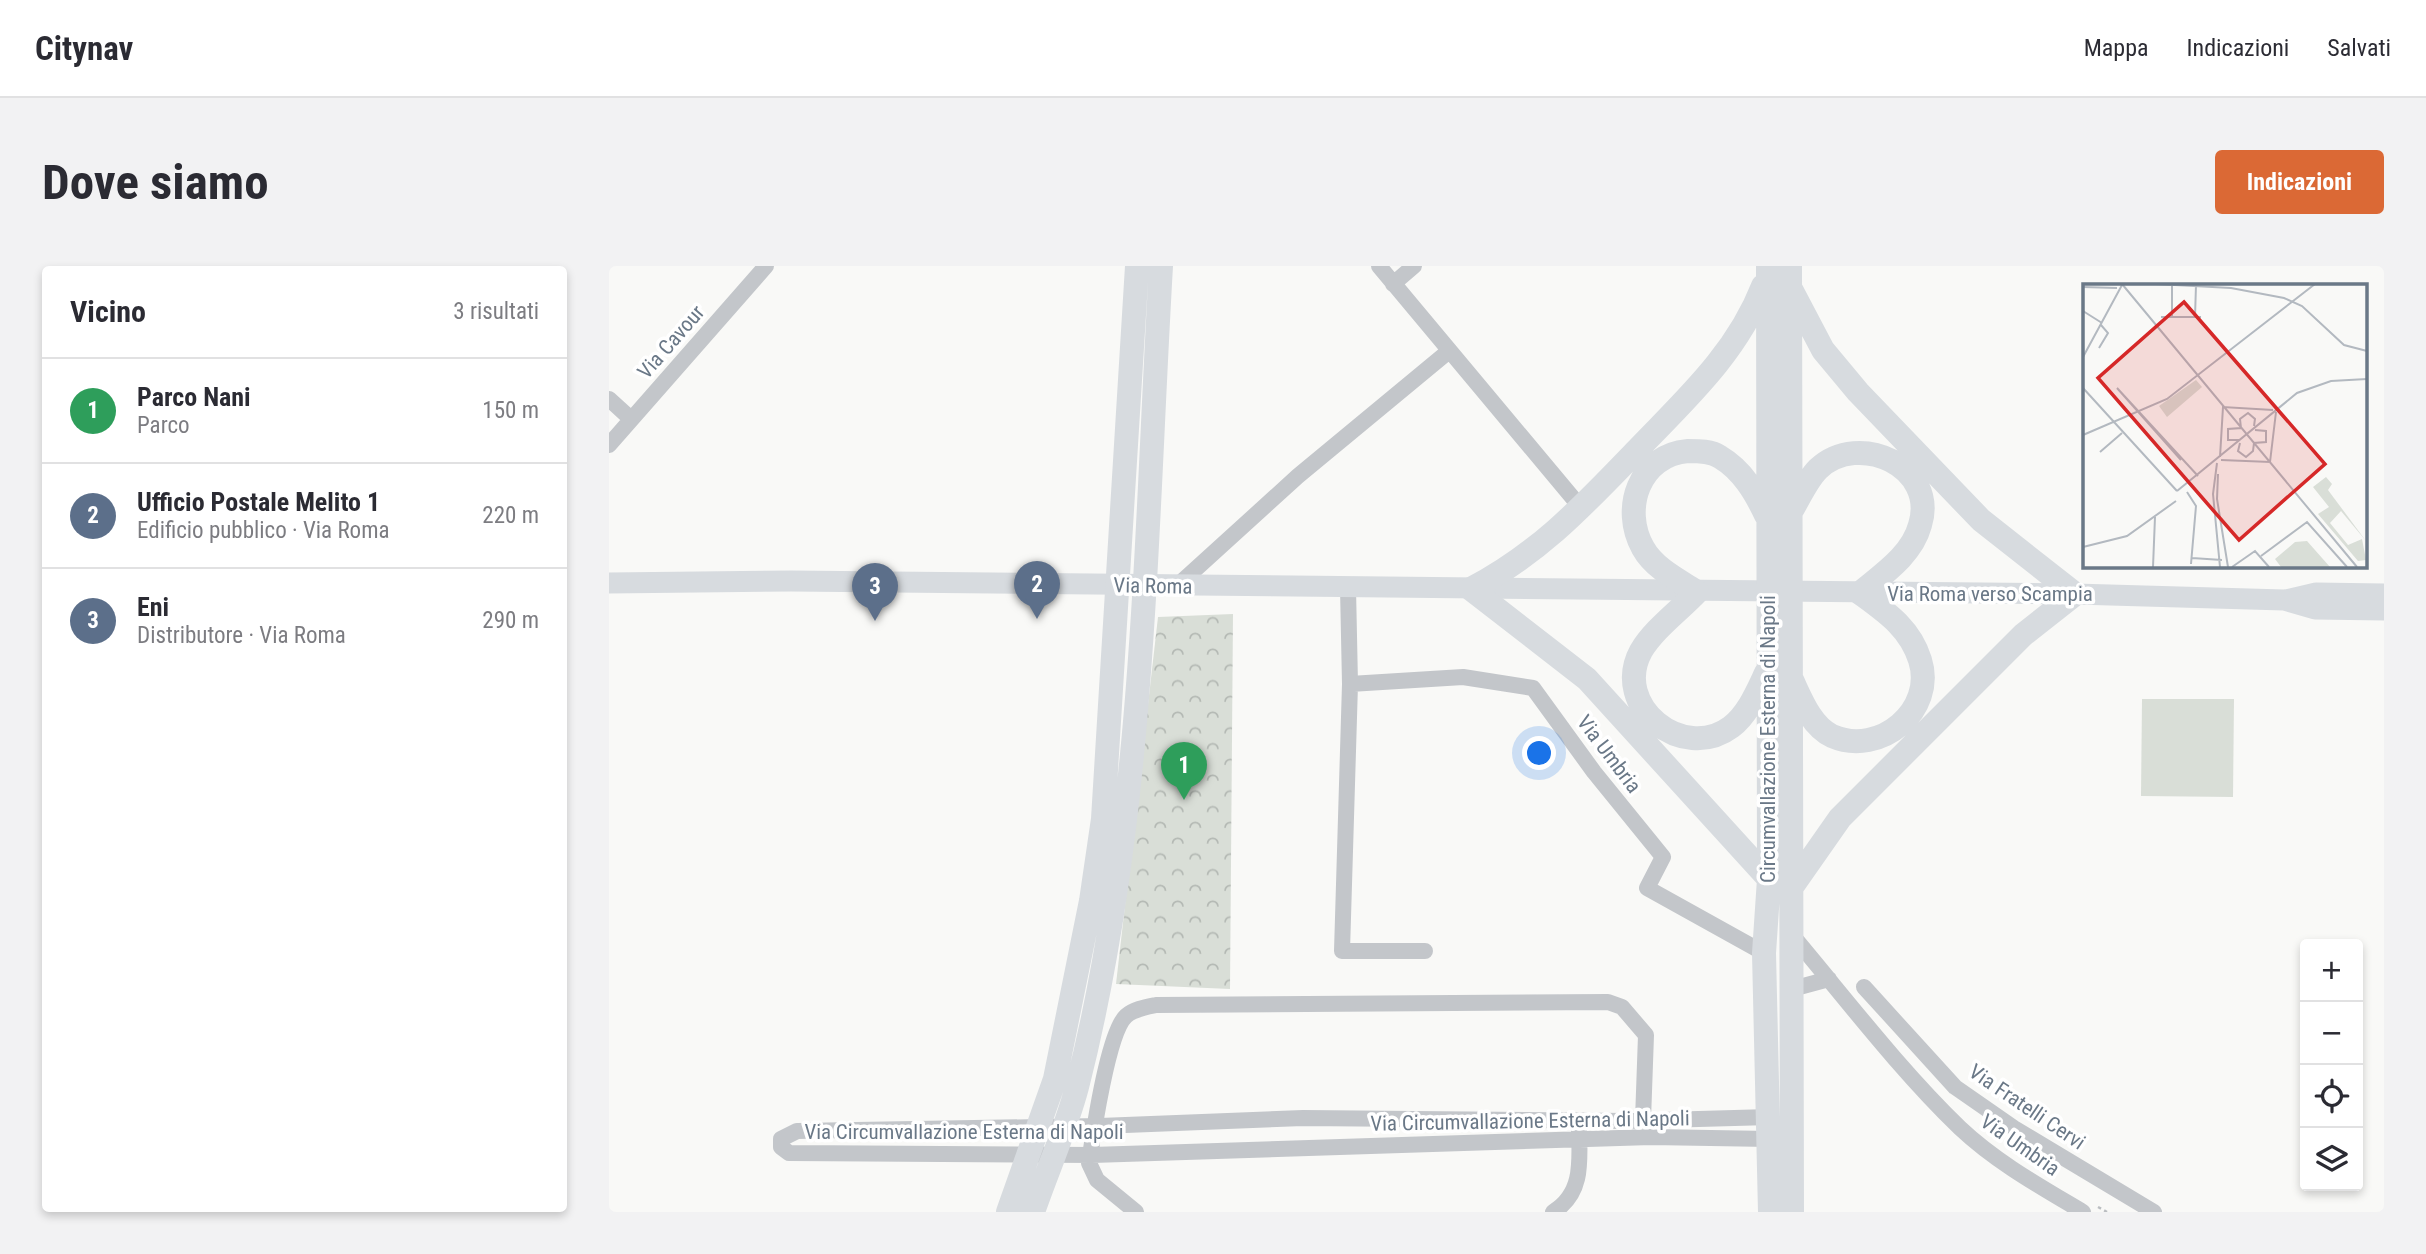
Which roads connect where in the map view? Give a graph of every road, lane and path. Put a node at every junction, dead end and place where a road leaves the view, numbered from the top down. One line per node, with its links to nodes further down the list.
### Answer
1 (1137, 266): 33 (highway)
2 (1161, 266): 33 (highway)
3 (1379, 266): 7 (street)
4 (1413, 266): 7 (street)
5 (757, 269): 10 (street, Via Cavour)
6 (1778, 273): 12 (highway); 13 (highway, Circumvallazione Esterna di Napoli); 20 (highway)
7 (1394, 284): 8 (street)
8 (1450, 351): 12 (street); 15 (street)
9 (609, 399): 10 (street)
10 (631, 419): 11 (street, Via Cavour)
11 (609, 446)
12 (1582, 509): 17 (highway)
13 (1778, 517): 18 (highway); 19 (highway); 24 (highway, Circumvallazione Esterna di Napoli)
14 (609, 583): 15 (main road, Via Roma)
15 (1177, 586): 16 (main road, Via Roma)
16 (1348, 588): 17 (main road, Via Roma); 25 (street)
17 (1471, 589): 18 (main road, Via Roma); 26 (highway)
18 (1697, 592): 19 (main road, Via Roma verso Scampia); 24 (highway)
19 (1860, 593): 20 (main road, Via Roma verso Scampia); 24 (highway)
20 (2075, 594): 22 (main road, Via Roma verso Scampia); 26 (highway)
21 (2384, 594): 22 (main road, Via Roma verso Scampia)
22 (2284, 600): 23 (main road, Via Roma verso Scampia)
23 (2384, 610)
24 (1779, 672): 26 (highway, Circumvallazione Esterna di Napoli)
25 (1350, 684): 28 (street); 29 (street, Via Umbria)
26 (1780, 884): 27 (highway, Circumvallazione Esterna di Napoli); 29 (highway, Circumvallazione Esterna di Napoli)
27 (1792, 934): 30 (street, Via Umbria); 32 (highway, Circumvallazione Esterna di Napoli)
28 (1425, 951)
29 (1764, 953): 37 (highway, Circumvallazione Esterna di Napoli)
30 (1829, 979): 32 (street); 46 (street, Via Umbria)
31 (1864, 987): 47 (street, Via Fratelli Cervi)
32 (1792, 989): 45 (highway, Circumvallazione Esterna di Napoli)
33 (1083, 1005): 40 (highway); 41 (highway)
34 (1579, 1121): 35 (street, Via Circumvallazione Esterna di Napoli); 36 (street, Via Circumvallazione Esterna di Napoli); 38 (street)
35 (1643, 1121): 36 (street); 37 (street, Via Circumvallazione Esterna di Napoli)
36 (1095, 1126): 39 (street); 39 (street, Via Circumvallazione Esterna di Napoli)
37 (1770, 1128): 38 (street, Via Circumvallazione Esterna di Napoli); 44 (highway, Circumvallazione Esterna di Napoli)
38 (1579, 1139): 39 (street, Via Circumvallazione Esterna di Napoli); 43 (street)
39 (1090, 1155): 42 (street)
40 (1008, 1212)
41 (1033, 1212)
42 (1136, 1212)
43 (1553, 1212)
44 (1770, 1212)
45 (1792, 1212)
46 (2083, 1212)
47 (2154, 1212)

